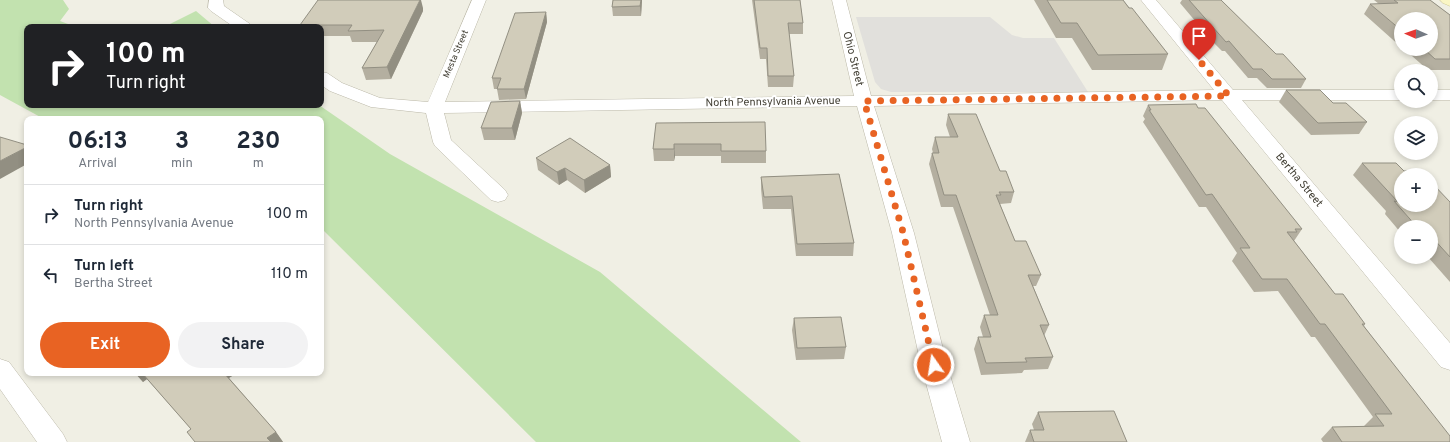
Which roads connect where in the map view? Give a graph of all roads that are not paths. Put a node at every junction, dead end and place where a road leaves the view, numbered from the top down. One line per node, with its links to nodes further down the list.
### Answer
1 (216, 0): 5 (street)
2 (479, 0): 12 (street, Mesta Street)
3 (839, 0): 11 (street, Ohio Street)
4 (1148, 0): 10 (street, Bertha Street)
5 (240, 24)
6 (324, 79): 12 (street, North Pennsylvania Avenue)
7 (1394, 95): 10 (street, North Pennsylvania Avenue)
8 (1438, 95): 9 (street)
9 (1450, 95)
10 (1229, 96): 11 (street, North Pennsylvania Avenue); 14 (street, Bertha Street)
11 (864, 101): 12 (street, North Pennsylvania Avenue); 17 (street, Ohio Street)
12 (434, 108): 13 (street)
13 (498, 195)
14 (1450, 360)
15 (0, 369): 16 (street)
16 (53, 442)
17 (956, 442)

